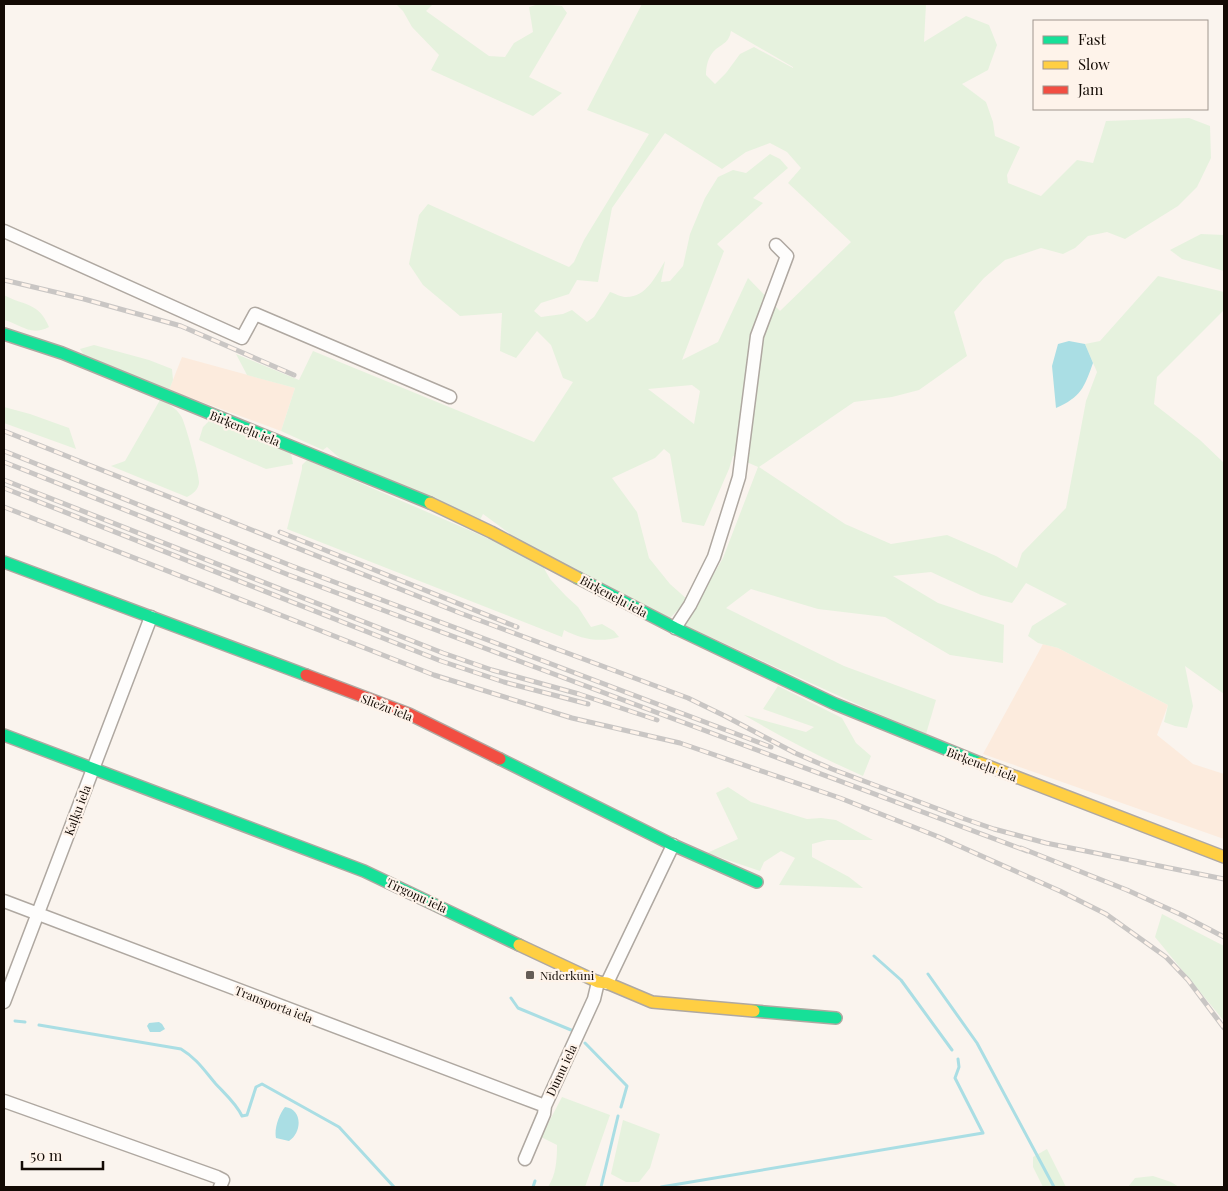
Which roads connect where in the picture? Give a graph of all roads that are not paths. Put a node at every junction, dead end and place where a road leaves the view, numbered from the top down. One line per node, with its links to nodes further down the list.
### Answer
1 (4, 231): 4 (street)
2 (776, 245): 7 (street)
3 (4, 334): 7 (street, Birķeneļu iela)
4 (450, 397)
5 (4, 562): 6 (street, Sliežu iela)
6 (151, 617): 9 (street, Kaļķu iela); 10 (street, Sliežu iela)
7 (675, 628): 11 (street, Birķeneļu iela)
8 (4, 735): 9 (street, Tirgoņu iela)
9 (92, 769): 14 (street, Kaļķu iela); 15 (street, Tirgoņu iela)
10 (673, 845): 12 (street, Sliežu iela); 15 (street, Dūmu iela)
11 (1224, 857)
12 (758, 882)
13 (4, 901): 14 (street, Transporta iela)
14 (36, 914): 16 (street, Kaļķu iela); 19 (street, Transporta iela)
15 (602, 982): 17 (street, Tirgoņu iela); 19 (street, Dūmu iela)
16 (4, 1002)
17 (836, 1018)
18 (4, 1101): 21 (street)
19 (545, 1106): 20 (street, Dūmu iela)
20 (525, 1159)
21 (221, 1184)

